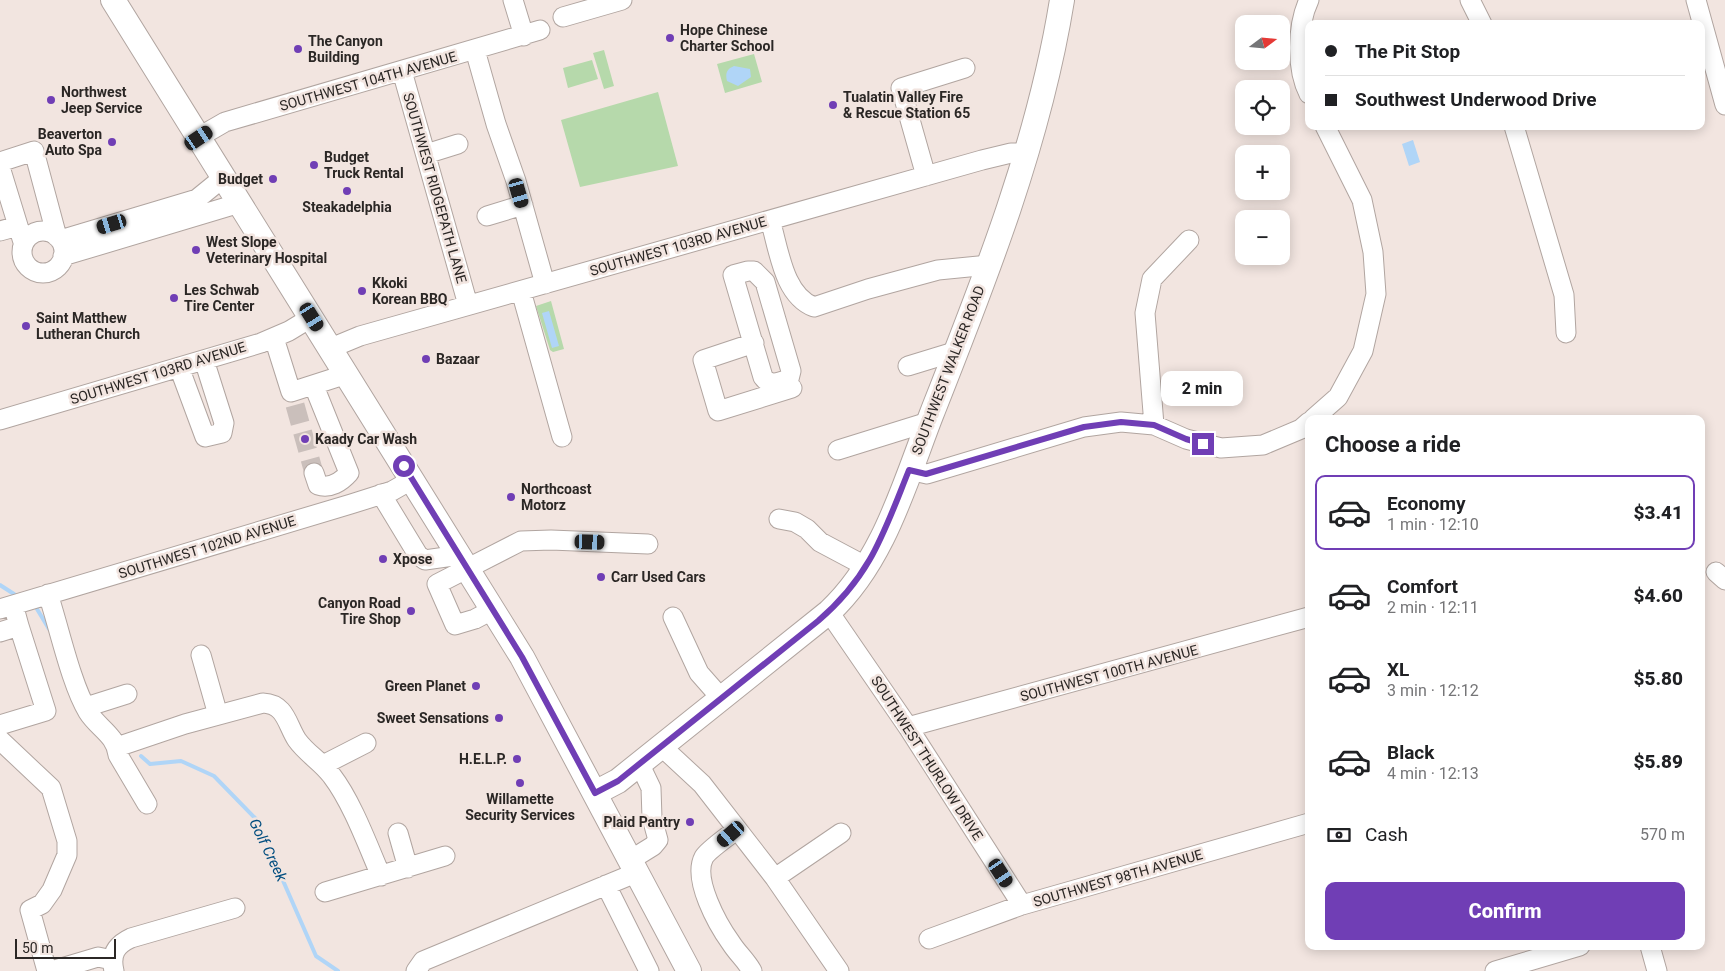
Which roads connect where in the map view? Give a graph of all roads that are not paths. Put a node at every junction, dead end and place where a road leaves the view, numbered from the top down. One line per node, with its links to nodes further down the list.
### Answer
1 (113, 0): 19 (main road)
2 (513, 0): 12 (street, SOUTHWEST 104TH AVENUE)
3 (622, 0): 8 (street)
4 (1062, 0): 21 (main road, SOUTHWEST WALKER ROAD)
5 (1309, 0): 15 (street)
6 (1470, 0): 9 (street)
7 (1696, 0): 10 (street)
8 (563, 17)
9 (1480, 20)
10 (1702, 20)
11 (1705, 33): 16 (street)
12 (475, 50): 14 (street, SOUTHWEST 104TH AVENUE); 28 (street)
13 (965, 68): 25 (street)
14 (402, 71): 19 (street, SOUTHWEST 104TH AVENUE); 22 (street, SOUTHWEST RIDGEPATH LANE)
15 (1305, 87)
16 (1725, 105)
17 (1327, 130): 53 (street)
18 (1515, 130): 42 (street)
19 (199, 138): 26 (main road)
20 (458, 144): 22 (street)
21 (1026, 153): 25 (street, SOUTHWEST 103RD AVENUE); 35 (main road, SOUTHWEST WALKER ROAD)
22 (426, 154): 40 (street, SOUTHWEST RIDGEPATH LANE)
23 (0, 162): 34 (street)
24 (0, 167): 32 (street)
25 (926, 176): 30 (street, SOUTHWEST 103RD AVENUE)
26 (224, 177): 27 (main road); 34 (street)
27 (240, 204): 34 (street); 41 (main road)
28 (523, 205): 29 (street); 38 (street)
29 (487, 216)
30 (770, 220): 36 (street); 38 (street, SOUTHWEST 103RD AVENUE)
31 (0, 231): 32 (street)
32 (21, 234): 34 (street); 34 (street)
33 (1189, 240): 56 (street)
34 (60, 244)
35 (989, 265): 36 (street); 46 (main road, SOUTHWEST WALKER ROAD)
36 (787, 274): 37 (street)
37 (765, 282): 44 (street); 51 (street)
38 (545, 284): 39 (street, SOUTHWEST 103RD AVENUE)
39 (520, 290): 40 (street, SOUTHWEST 103RD AVENUE); 58 (street)
40 (468, 305): 45 (street, SOUTHWEST 103RD AVENUE)
41 (312, 317): 43 (street, SOUTHWEST 103RD AVENUE); 45 (main road)
42 (1566, 332)
43 (274, 338): 47 (street, SOUTHWEST 103RD AVENUE); 52 (street)
44 (754, 343): 51 (street); 51 (street)
45 (331, 348): 50 (main road)
46 (957, 351): 48 (street); 55 (main road, SOUTHWEST WALKER ROAD)
47 (204, 360): 49 (street, SOUTHWEST 103RD AVENUE); 49 (street)
48 (908, 366)
49 (179, 367): 54 (street, SOUTHWEST 103RD AVENUE)
50 (348, 374): 52 (street); 62 (main road)
51 (789, 379)
52 (317, 393): 61 (street)
53 (1318, 415)
54 (0, 420)
55 (928, 422): 59 (street); 60 (main road, SOUTHWEST WALKER ROAD)
56 (1154, 425): 57 (street); 60 (street)
57 (1305, 426)
58 (562, 437)
59 (838, 450)
60 (909, 470): 67 (main road, SOUTHWEST WALKER ROAD)
61 (314, 473)
62 (412, 479): 63 (street, SOUTHWEST 102ND AVENUE); 66 (main road)
63 (381, 494): 66 (street); 68 (street, SOUTHWEST 102ND AVENUE)
64 (779, 519): 67 (street)
65 (648, 544): 66 (street)
66 (465, 562): 70 (main road); 70 (street)
67 (867, 567): 71 (main road, SOUTHWEST WALKER ROAD)
68 (48, 594): 69 (street, SOUTHWEST 102ND AVENUE); 79 (street)
69 (7, 607): 74 (street)
70 (494, 609): 89 (main road)
71 (828, 612): 78 (main road, SOUTHWEST WALKER ROAD); 82 (street, SOUTHWEST THURLOW DRIVE)
72 (673, 617): 78 (street)
73 (1305, 618): 82 (street, SOUTHWEST 100TH AVENUE)
74 (19, 626): 75 (street); 81 (street)
75 (0, 632)
76 (201, 655): 80 (street)
77 (127, 694): 79 (street)
78 (721, 698): 85 (main road, SOUTHWEST WALKER ROAD)
79 (86, 707): 86 (street)
80 (218, 716): 86 (street); 88 (street)
81 (0, 725)
82 (908, 727): 102 (street, SOUTHWEST THURLOW DRIVE)
83 (0, 740): 108 (street)
84 (366, 743): 88 (street)
85 (661, 746): 87 (main road, SOUTHWEST WALKER ROAD); 92 (street)
86 (117, 747): 90 (street)
87 (640, 763): 89 (main road, SOUTHWEST WALKER ROAD); 96 (street)
88 (323, 765): 98 (street)
89 (595, 793): 96 (main road)
90 (147, 804)
91 (1305, 824): 102 (street, SOUTHWEST 98TH AVENUE)
92 (737, 829): 99 (street); 113 (street)
93 (398, 833): 97 (street)
94 (842, 833): 99 (street)
95 (445, 856): 97 (street)
96 (635, 866): 100 (street); 112 (main road)
97 (408, 868): 98 (street)
98 (381, 876): 101 (street)
99 (774, 878): 114 (street)
100 (606, 885): 110 (street); 111 (street)
101 (325, 892)
102 (1022, 905): 104 (street, SOUTHWEST 98TH AVENUE)
103 (236, 908): 107 (street)
104 (929, 939)
105 (1566, 950): 115 (street)
106 (1651, 950): 116 (street)
107 (113, 966): 109 (street)
108 (46, 971)
109 (51, 971)
110 (416, 971)
111 (649, 971)
112 (689, 971)
113 (752, 971)
114 (839, 971)
115 (1495, 971)
116 (1657, 971)

